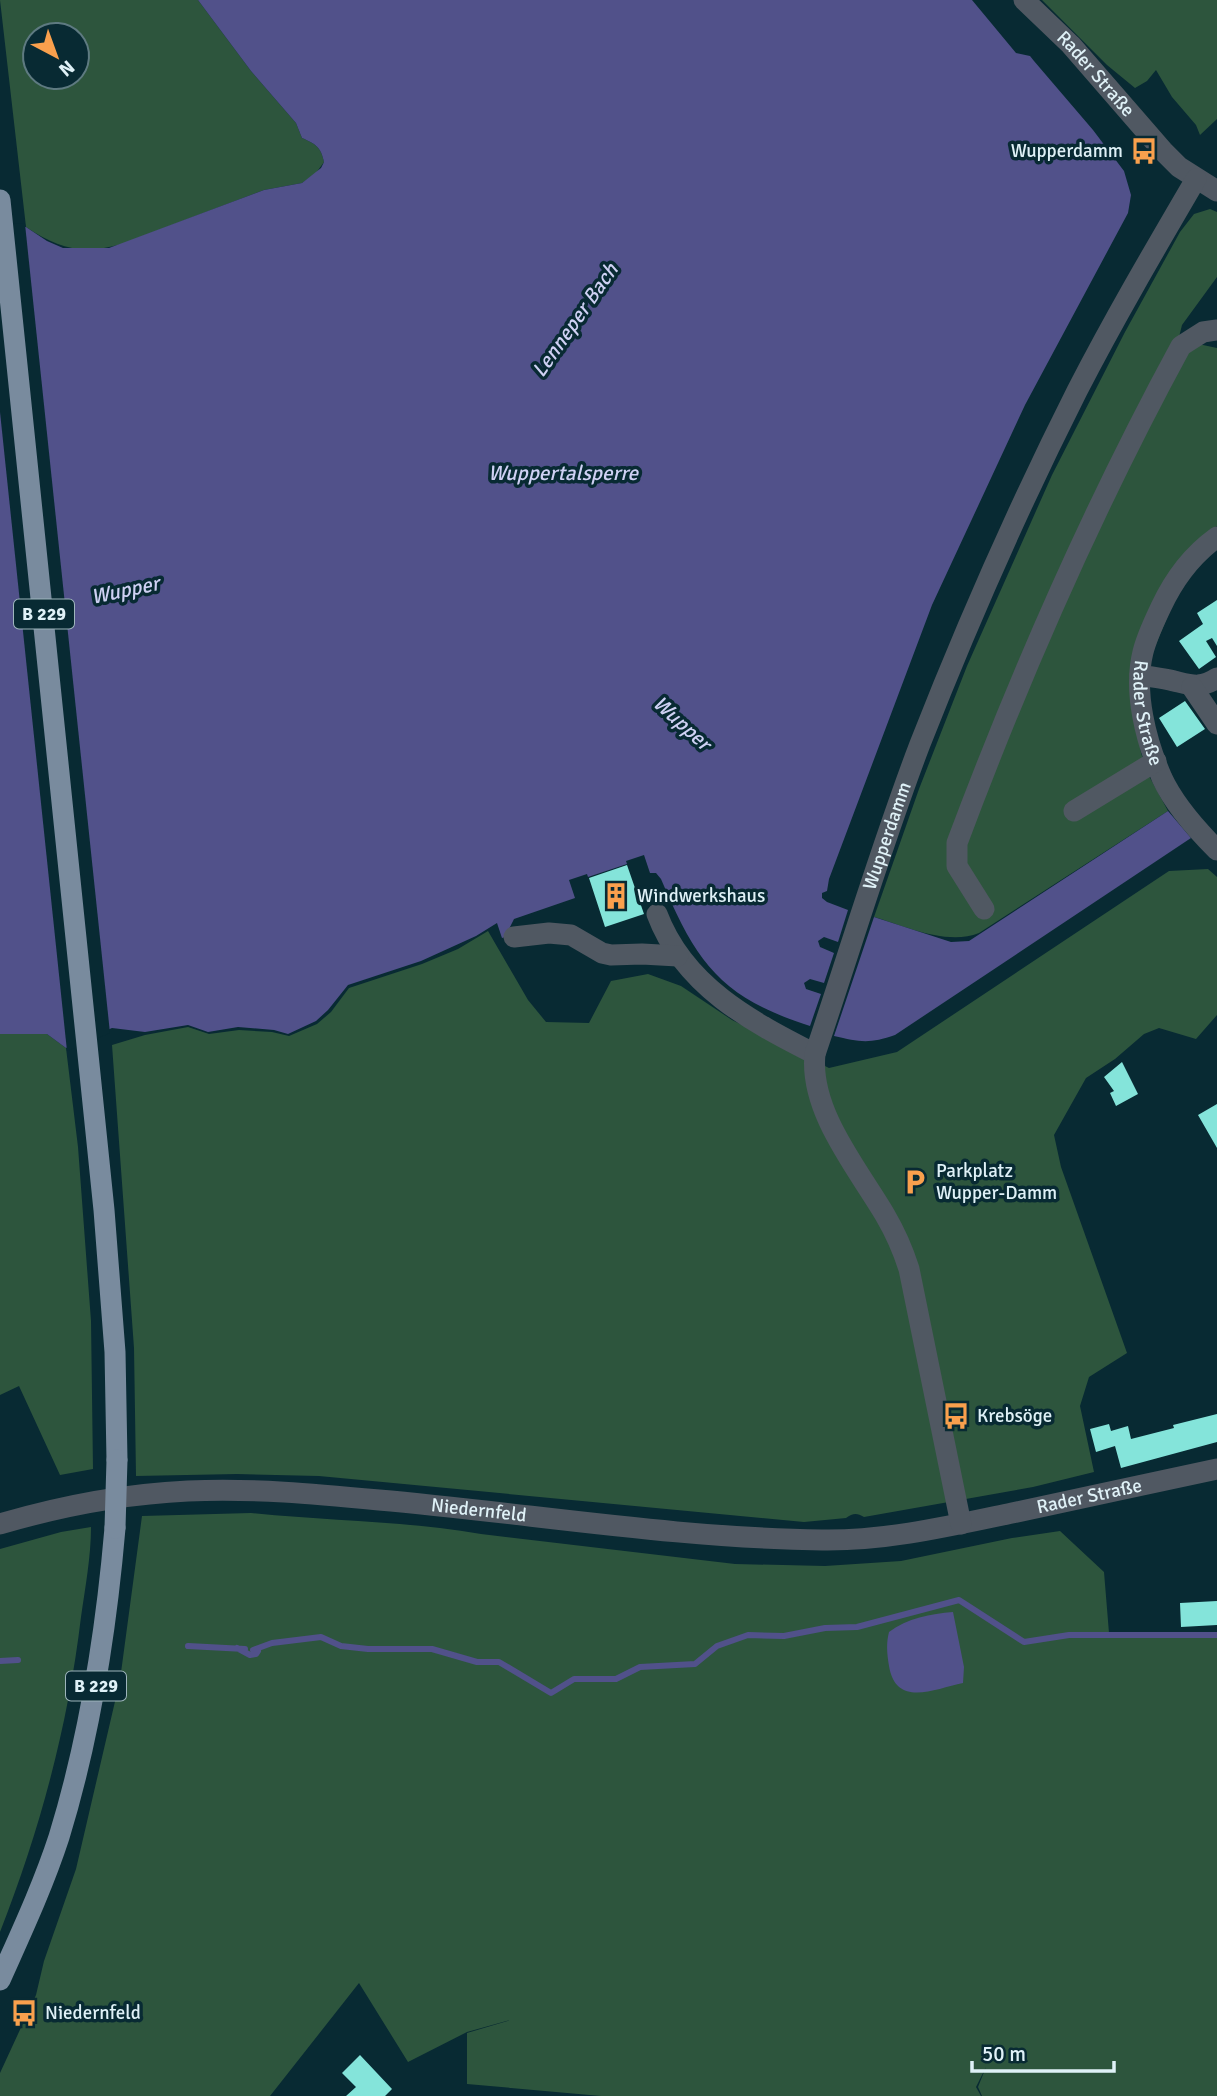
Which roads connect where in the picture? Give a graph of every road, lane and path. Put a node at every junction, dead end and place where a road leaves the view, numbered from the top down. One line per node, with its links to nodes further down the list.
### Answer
1 (1024, 0): 2 (street, Rader Straße)
2 (1196, 179): 3 (street, Rader Straße); 18 (street, Wupperdamm)
3 (1217, 191)
4 (0, 200): 22 (main road, B 229, bridge)
5 (1217, 330): 14 (street)
6 (1217, 537): 7 (street, Rader Straße)
7 (1140, 675): 9 (street); 11 (street, Rader Straße)
8 (1217, 678): 9 (street)
9 (1192, 687): 10 (street)
10 (1217, 724)
11 (1156, 761): 12 (street); 13 (street, Rader Straße)
12 (1073, 811)
13 (1210, 843)
14 (984, 909)
15 (657, 914): 17 (street)
16 (514, 937): 17 (street)
17 (678, 956): 18 (street)
18 (815, 1054): 21 (street, Wupperdamm)
19 (1217, 1469): 21 (street, Rader Straße)
20 (0, 1524): 21 (street, Niedernfeld)
21 (961, 1524)
22 (0, 1980)

